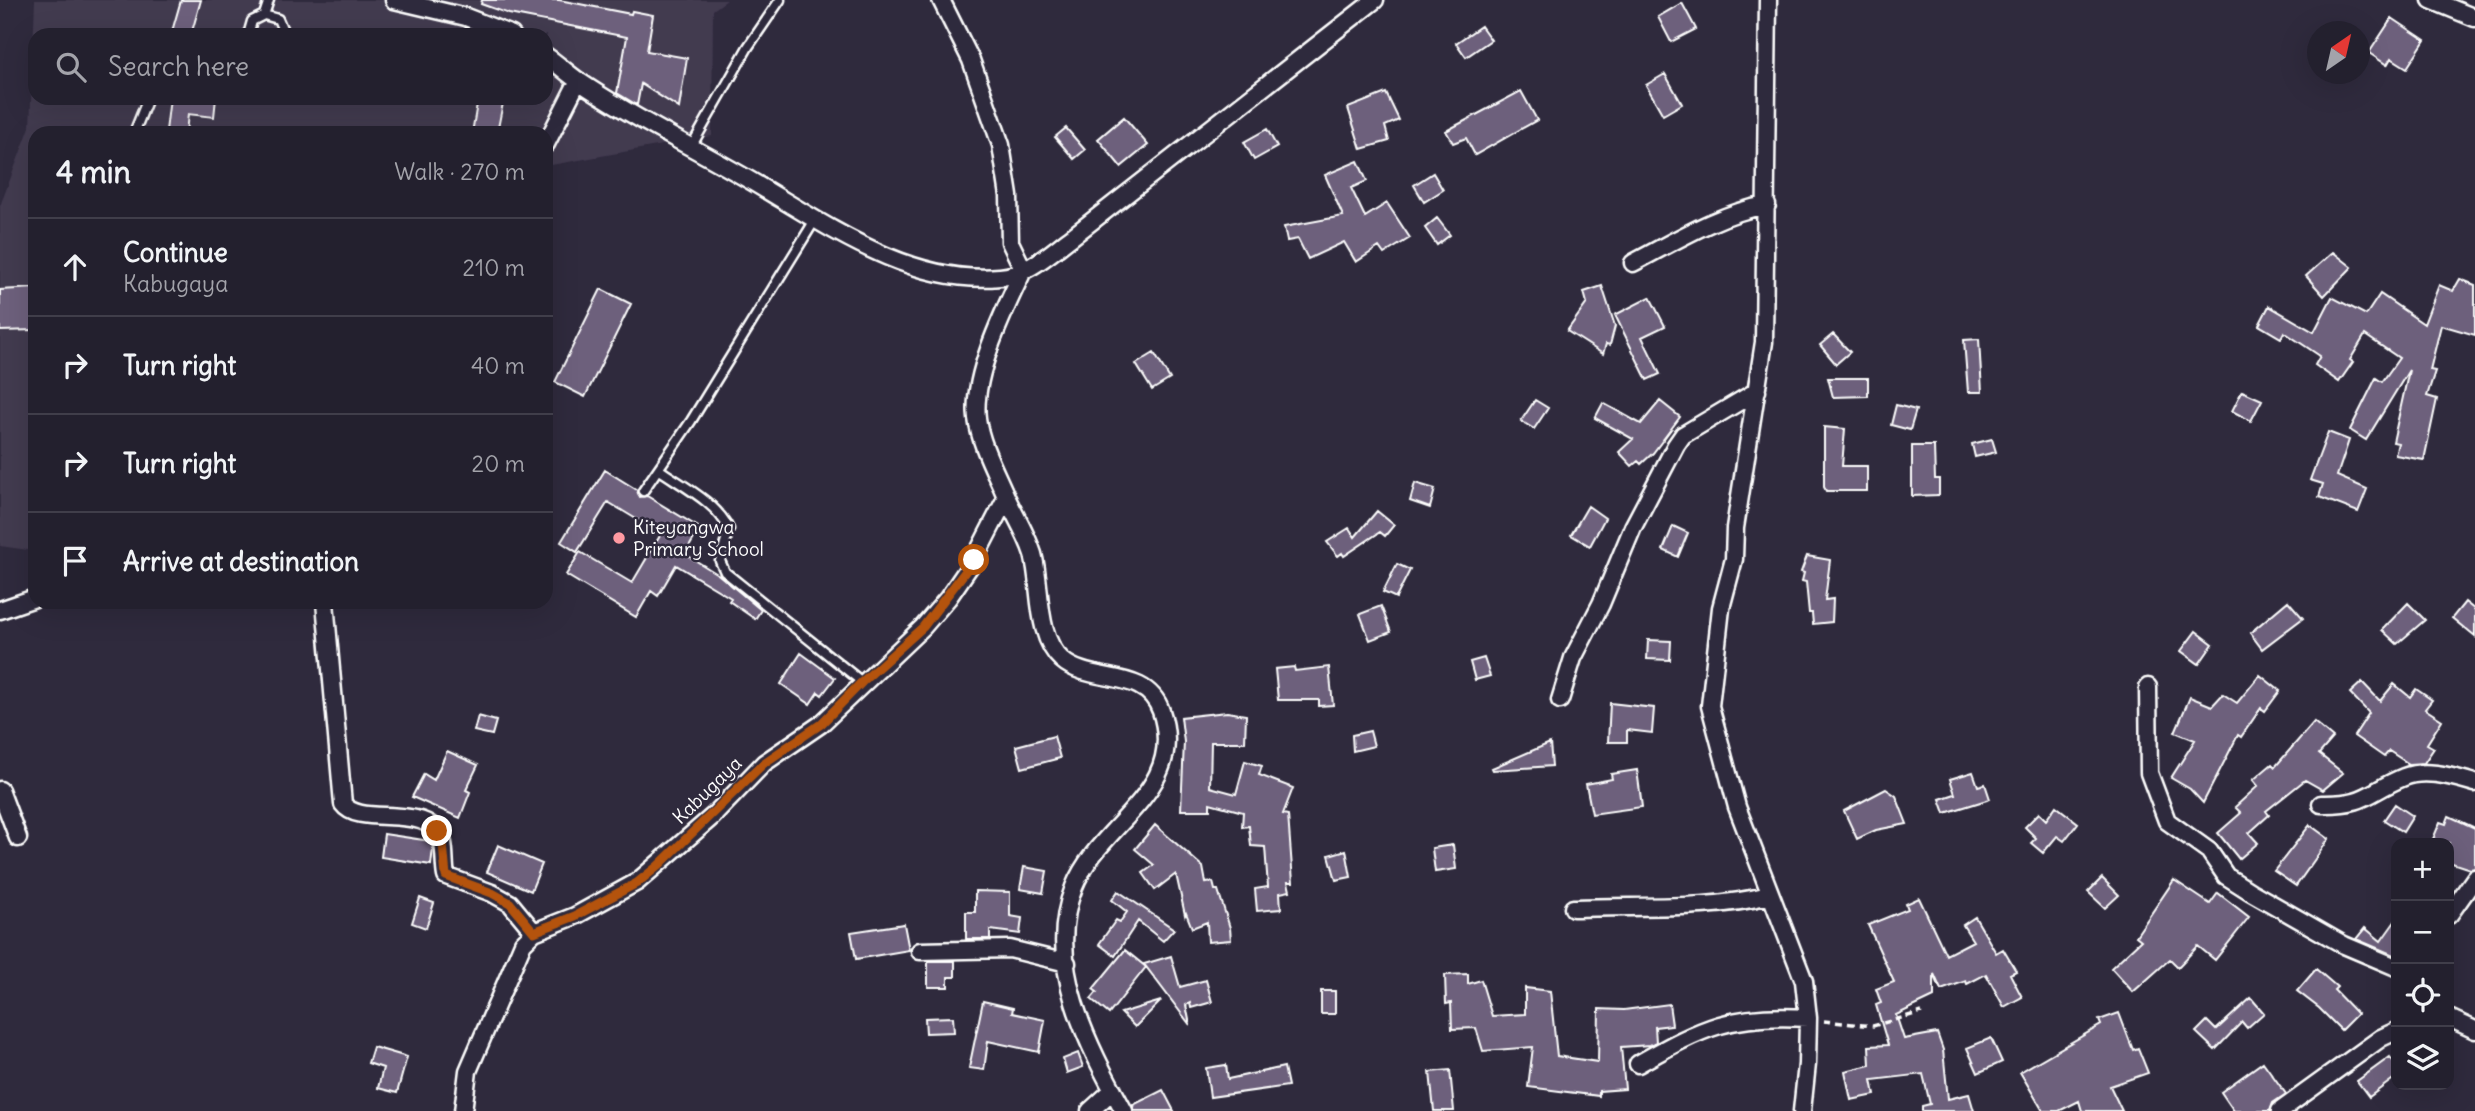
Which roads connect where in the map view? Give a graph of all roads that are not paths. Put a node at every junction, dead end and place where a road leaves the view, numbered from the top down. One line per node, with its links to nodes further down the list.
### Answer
1 (269, 0): 8 (lane)
2 (394, 0): 12 (street)
3 (780, 0): 18 (lane)
4 (941, 0): 22 (street)
5 (1375, 0): 22 (street)
6 (1768, 0): 19 (street)
7 (2431, 0): 9 (street)
8 (264, 15): 10 (lane); 11 (lane)
9 (2475, 18)
10 (249, 28)
11 (282, 28)
12 (494, 28)
13 (553, 61): 14 (street)
14 (578, 81): 17 (street); 18 (street)
15 (145, 105): 16 (lane)
16 (137, 126)
17 (553, 130)
18 (691, 148): 20 (street)
19 (1767, 205): 21 (street); 23 (street)
20 (815, 220): 22 (street); 24 (lane)
21 (1633, 264)
22 (1023, 272): 26 (street)
23 (1757, 391): 32 (street); 38 (street)
24 (660, 470): 25 (lane); 30 (lane)
25 (643, 491)
26 (1006, 498): 30 (street, Kabugaya); 43 (street)
27 (28, 600): 29 (street)
28 (326, 609): 41 (street)
29 (0, 610)
30 (862, 682): 41 (street, Kabugaya)
31 (2148, 687): 44 (street)
32 (1560, 700)
33 (2475, 783): 35 (street)
34 (0, 790): 36 (street)
35 (2321, 804)
36 (18, 838)
37 (2475, 878): 40 (street)
38 (1769, 895): 39 (street); 45 (street)
39 (1573, 908)
40 (2454, 908)
41 (534, 932): 51 (street)
42 (920, 951): 43 (street)
43 (1067, 963): 50 (street)
44 (2391, 965)
45 (1808, 1018): 49 (street); 54 (street)
46 (2454, 1020): 47 (street)
47 (2475, 1031)
48 (2391, 1033): 55 (street)
49 (1638, 1064)
50 (1113, 1090): 52 (street); 53 (street)
51 (463, 1111)
52 (1090, 1111)
53 (1124, 1111)
54 (1802, 1111)
55 (2280, 1111)

